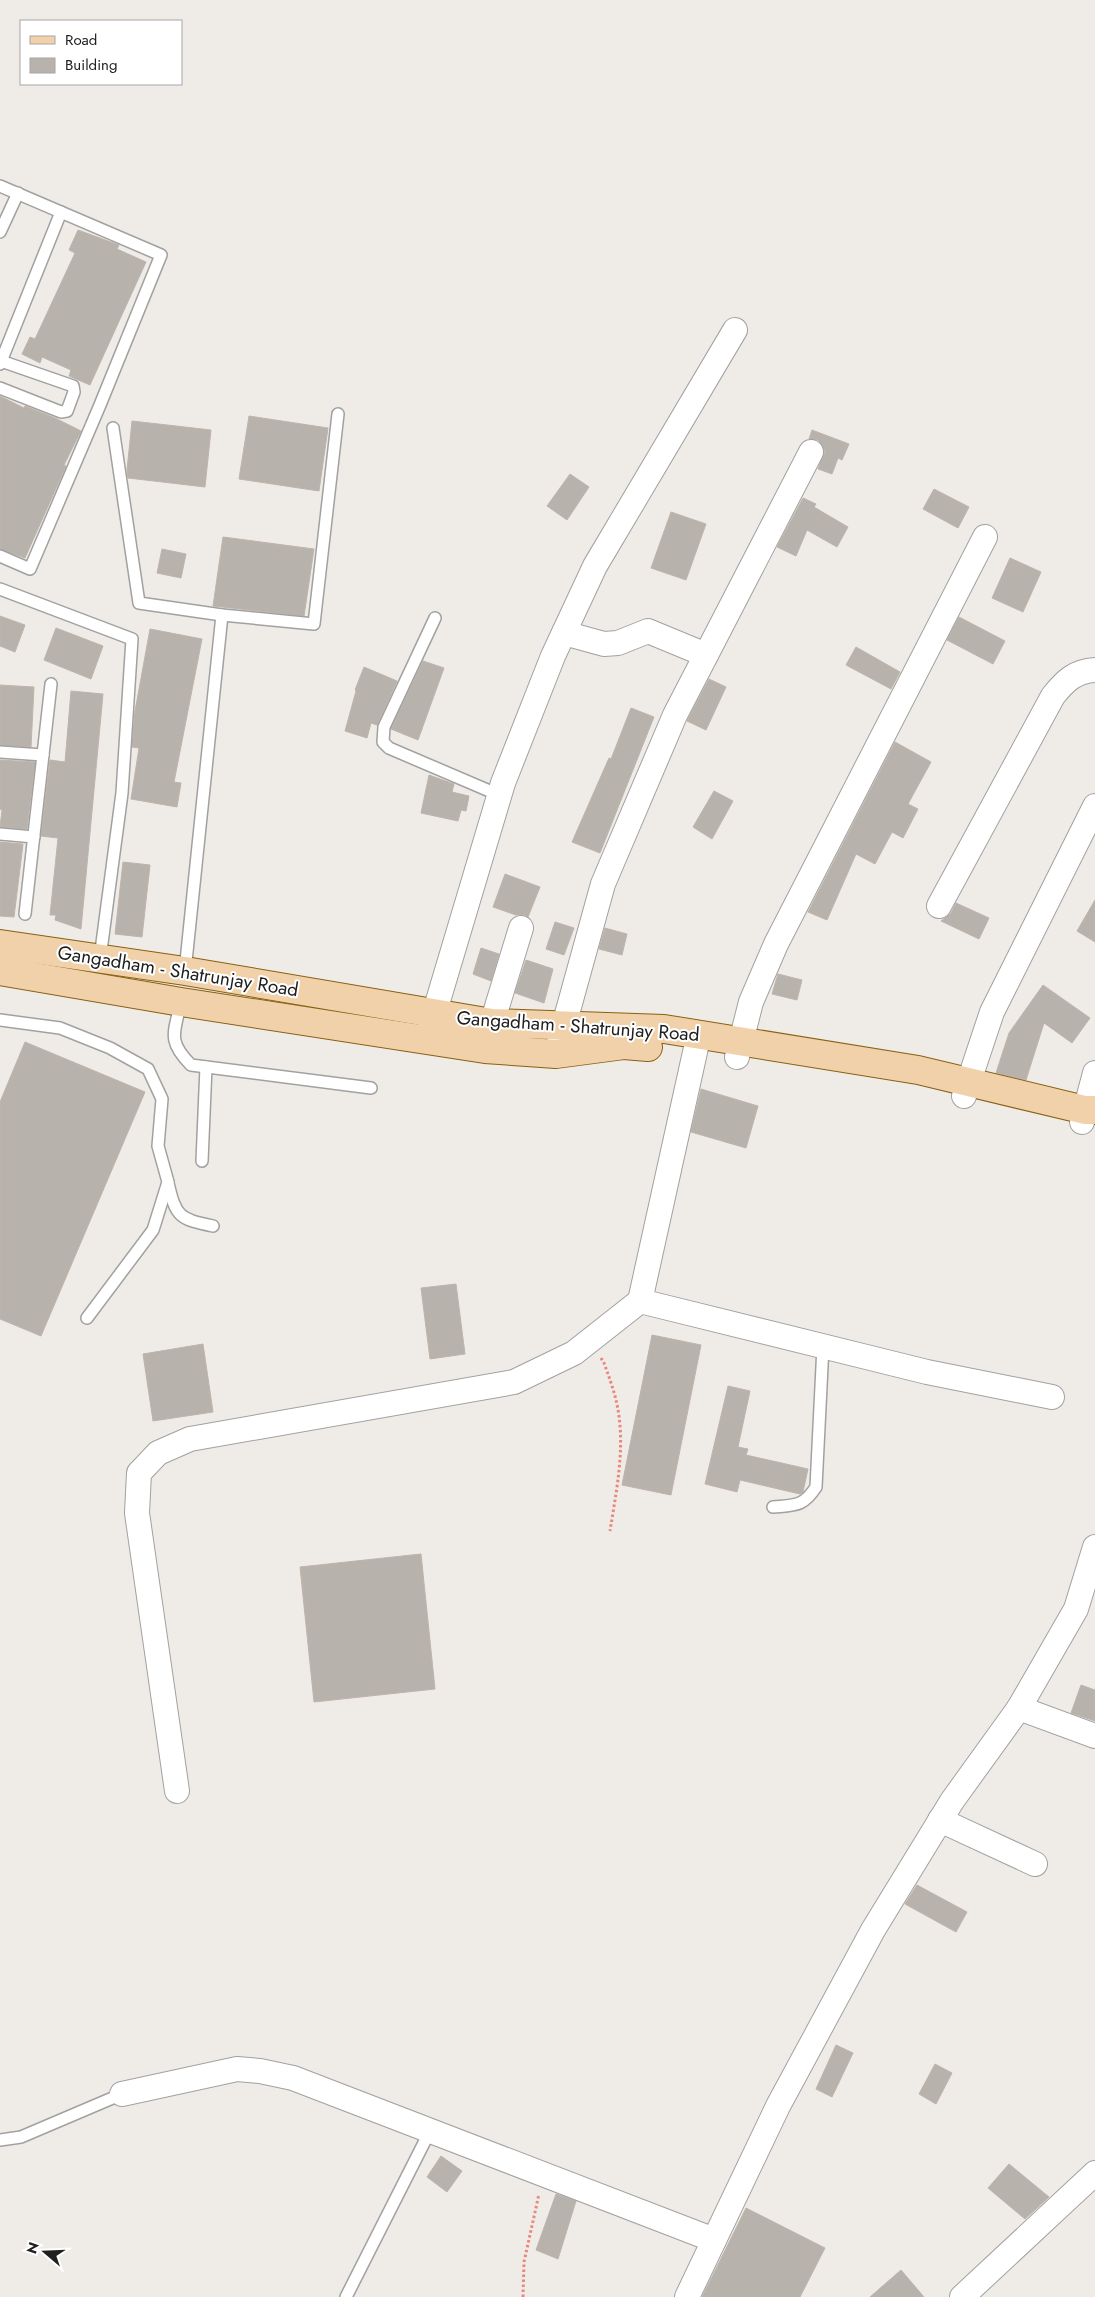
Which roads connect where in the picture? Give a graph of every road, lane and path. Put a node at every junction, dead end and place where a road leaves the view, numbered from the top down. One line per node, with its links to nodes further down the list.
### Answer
1 (0, 186): 2 (lane)
2 (18, 193): 3 (lane); 4 (lane)
3 (61, 212): 6 (lane); 12 (lane)
4 (0, 232)
5 (735, 330): 16 (street)
6 (1, 362): 7 (lane)
7 (0, 388)
8 (338, 414): 14 (lane)
9 (112, 428): 14 (lane)
10 (811, 452): 17 (street)
11 (985, 537): 40 (street)
12 (0, 556)
13 (0, 589): 30 (lane)
14 (222, 615): 32 (lane)
15 (435, 618): 22 (lane)
16 (564, 633): 17 (street); 22 (street)
17 (706, 655): 37 (street)
18 (1095, 670): 26 (street)
19 (51, 684): 21 (lane)
20 (0, 752): 21 (lane)
21 (43, 755): 25 (lane)
22 (499, 795): 34 (street)
23 (1095, 806): 45 (street)
24 (0, 834): 25 (lane)
25 (34, 837): 27 (lane)
26 (939, 906)
27 (25, 914)
28 (521, 928): 36 (street)
29 (0, 944): 30 (main road, Gangadham - Shatrunjay Road)
30 (100, 958): 32 (main road, Gangadham - Shatrunjay Road)
31 (0, 971): 33 (main road, Gangadham - Shatrunjay Road)
32 (185, 971): 33 (street); 34 (main road, Gangadham - Shatrunjay Road)
33 (180, 1002): 38 (main road, Gangadham - Shatrunjay Road); 42 (lane)
34 (434, 1014): 36 (main road, Gangadham - Shatrunjay Road); 38 (street)
35 (0, 1020): 48 (lane)
36 (492, 1022): 37 (main road, Gangadham - Shatrunjay Road)
37 (564, 1026): 39 (main road, Gangadham - Shatrunjay Road); 41 (street)
38 (427, 1040): 41 (main road, Gangadham - Shatrunjay Road)
39 (697, 1042): 40 (main road, Gangadham - Shatrunjay Road); 41 (main road, Gangadham - Shatrunjay Road); 50 (street)
40 (739, 1049): 45 (main road, Gangadham - Shatrunjay Road)
41 (556, 1054)
42 (206, 1067): 44 (lane); 47 (lane)
43 (1095, 1073): 46 (street)
44 (371, 1088)
45 (967, 1090): 46 (main road, Gangadham - Shatrunjay Road)
46 (1089, 1116)
47 (202, 1162)
48 (168, 1182): 49 (lane); 51 (lane)
49 (213, 1226)
50 (640, 1301): 52 (street); 53 (street)
51 (87, 1318)
52 (587, 1343): 56 (path); 61 (street)
53 (823, 1346): 54 (street); 55 (lane)
54 (1052, 1397)
55 (773, 1507)
56 (610, 1531)
57 (1095, 1546): 58 (street)
58 (1085, 1612): 59 (street)
59 (1019, 1708): 60 (street); 62 (street)
60 (1095, 1736)
61 (177, 1791)
62 (940, 1820): 63 (street); 69 (street)
63 (1035, 1864)
64 (122, 2094): 65 (street); 66 (lane)
65 (430, 2131): 68 (street); 70 (lane)
66 (0, 2140)
67 (1095, 2173): 73 (street)
68 (543, 2174): 69 (street); 71 (path)
69 (714, 2240): 72 (street)
70 (346, 2297)
71 (522, 2297)
72 (687, 2297)
73 (962, 2297)

